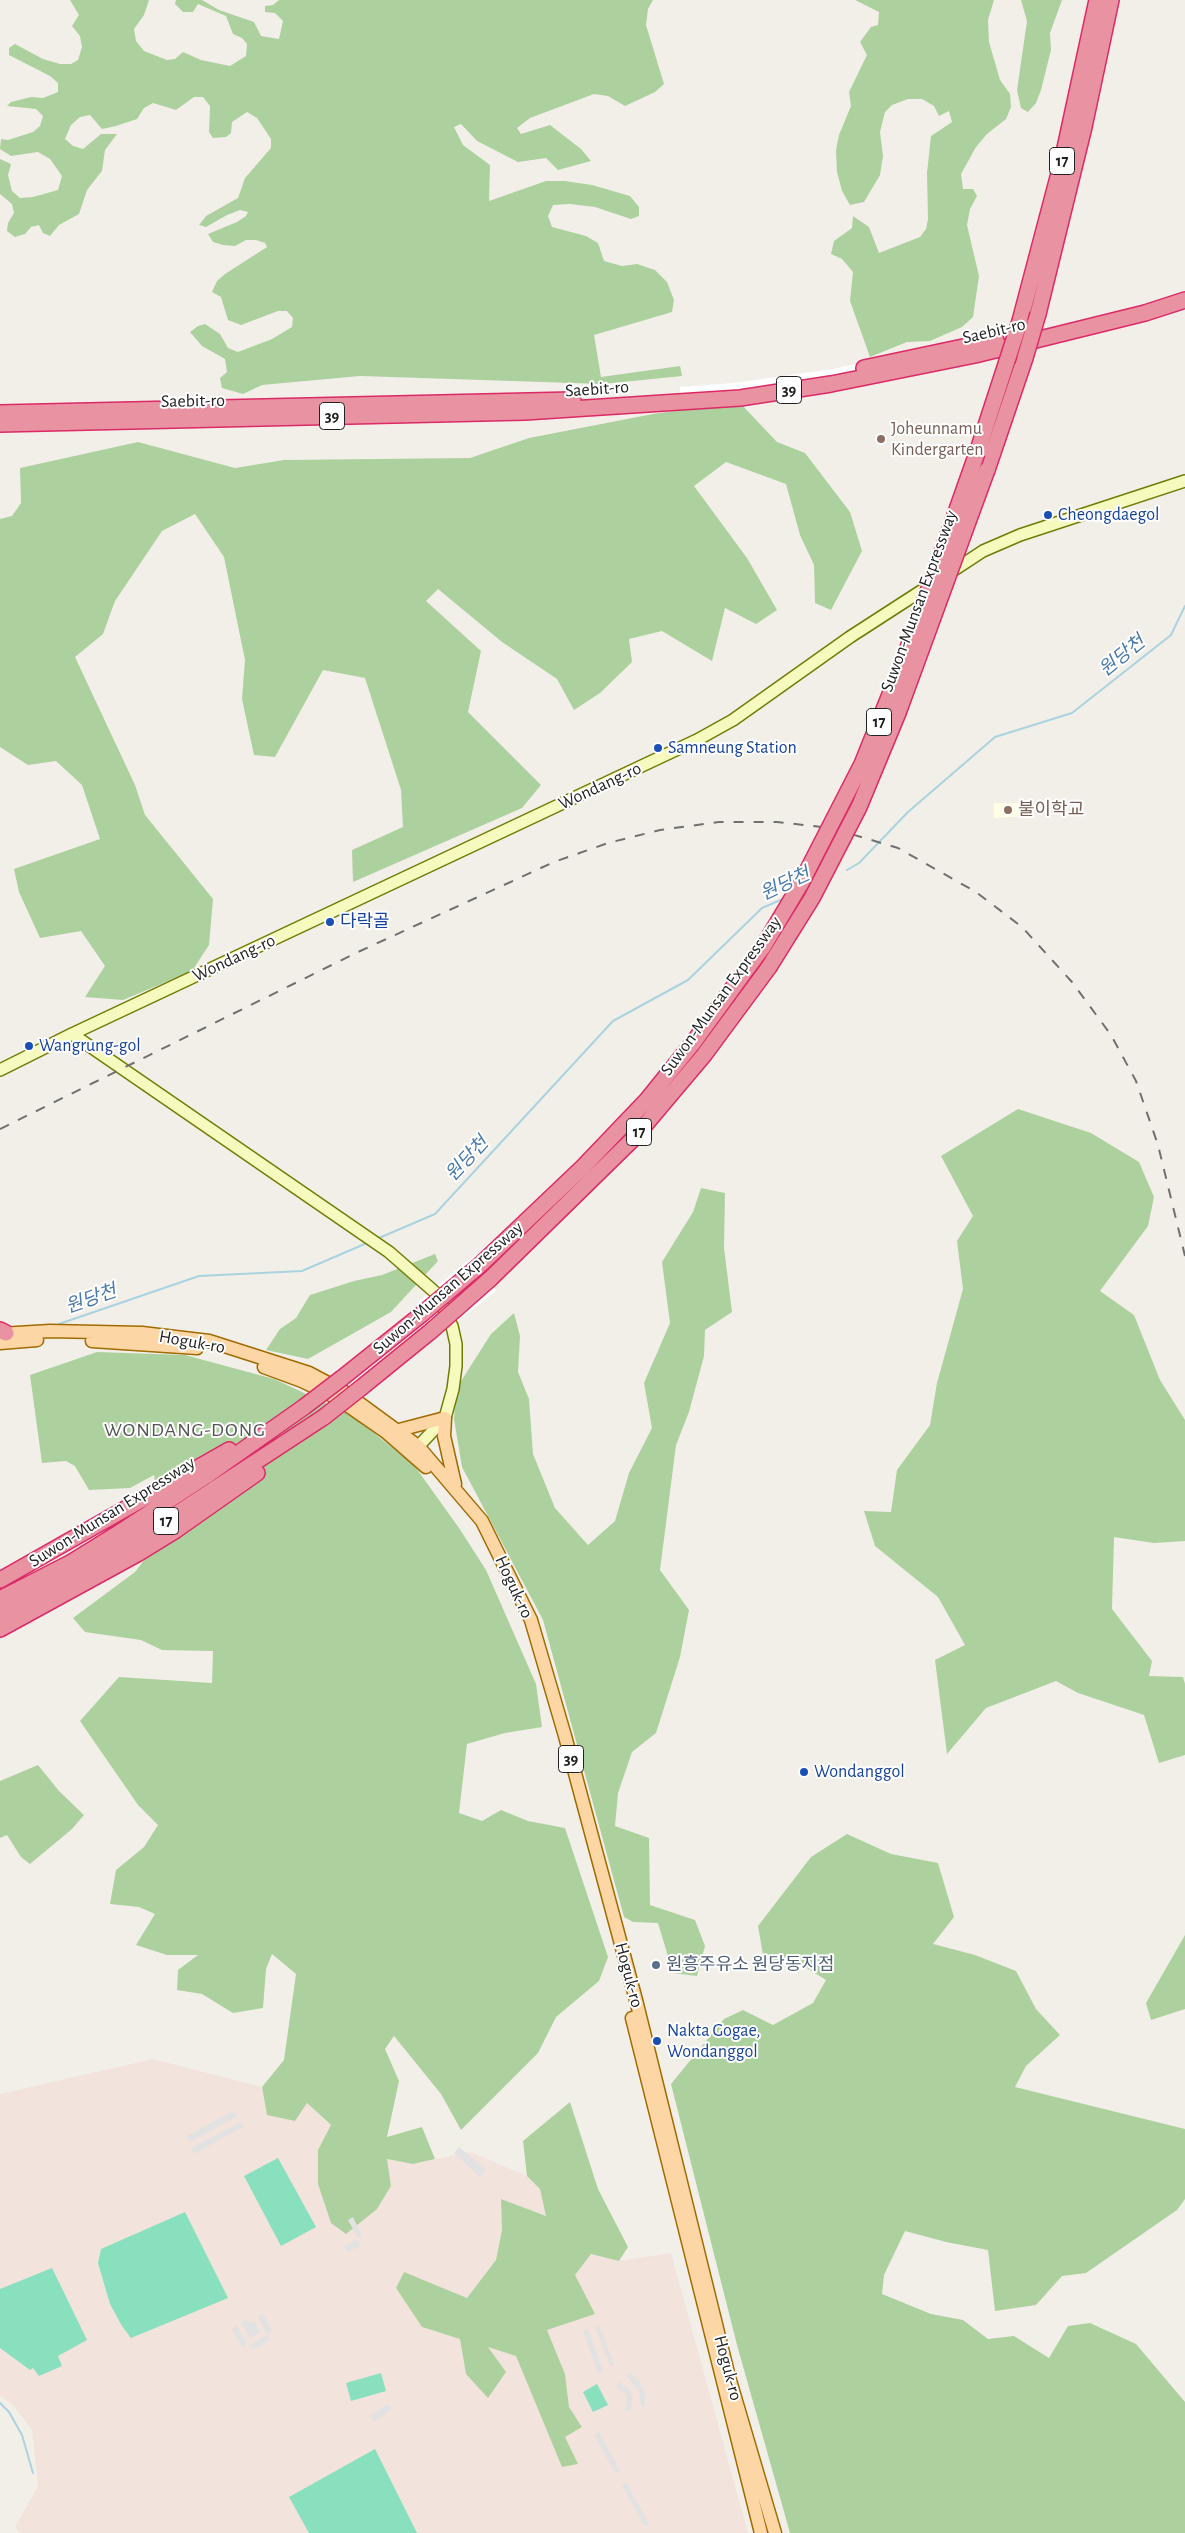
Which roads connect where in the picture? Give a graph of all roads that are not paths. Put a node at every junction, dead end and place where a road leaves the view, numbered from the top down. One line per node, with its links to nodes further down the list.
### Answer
1 (1096, 0): 13 (highway, Suwon-Munsan Expressway / 17, bridge)
2 (1111, 0): 15 (highway, Suwon-Munsan Expressway / 17, bridge)
3 (1185, 290): 5 (highway, Saebit-ro / 39)
4 (1185, 300): 5 (highway, Saebit-ro / 39)
5 (980, 349): 6 (highway, Saebit-ro / 39)
6 (680, 397): 7 (highway, Saebit-ro / 39); 8 (highway, Saebit-ro / 39)
7 (0, 413)
8 (0, 424)
9 (1185, 482): 10 (main road, Wondang-ro)
10 (72, 1034): 11 (main road, Wondang-ro); 14 (main road)
11 (0, 1070)
12 (1, 1335): 16 (main road, Hoguk-ro / 39); 17 (main road, Hoguk-ro / 39)
13 (290, 1417): 19 (highway); 20 (highway, Suwon-Munsan Expressway / 17)
14 (445, 1418): 16 (main road); 17 (main road); 18 (main road)
15 (307, 1429): 21 (highway, Suwon-Munsan Expressway / 17); 22 (highway)
16 (399, 1430): 17 (main road, Hoguk-ro / 39)
17 (416, 1450): 18 (main road, Hoguk-ro / 39); 23 (main road, Hoguk-ro / 39)
18 (457, 1489): 24 (main road, Hoguk-ro / 39)
19 (0, 1580)
20 (0, 1599)
21 (0, 1613)
22 (0, 1629)
23 (761, 2533)
24 (775, 2533)

